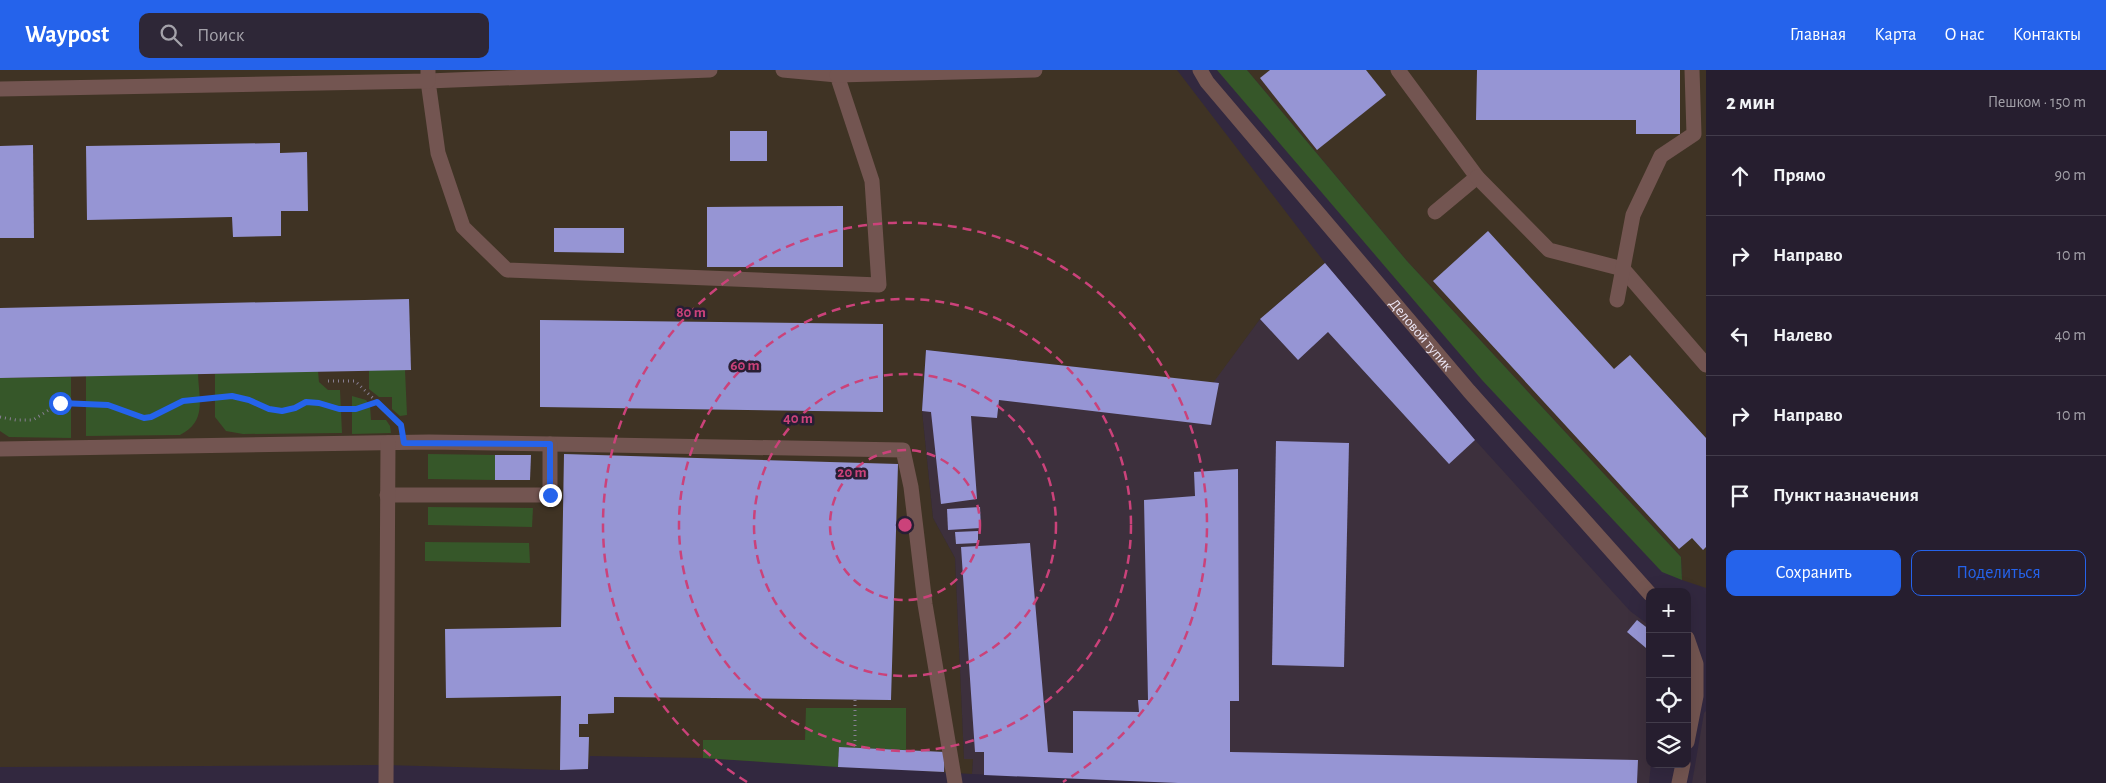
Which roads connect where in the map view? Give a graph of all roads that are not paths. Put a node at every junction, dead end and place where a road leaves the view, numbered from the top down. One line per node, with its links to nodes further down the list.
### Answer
1 (710, 70): 7 (street)
2 (783, 70): 8 (street)
3 (1035, 70): 8 (street)
4 (1200, 70): 19 (street, Деловой тупик)
5 (1398, 70): 10 (street)
6 (1692, 70): 12 (street)
7 (428, 75): 8 (street); 9 (street)
8 (837, 75)
9 (0, 89)
10 (1477, 177): 11 (street); 12 (street)
11 (1435, 212)
12 (1623, 269): 13 (street); 14 (street)
13 (1617, 300)
14 (1706, 365)
15 (388, 443): 16 (street); 17 (street); 18 (street)
16 (550, 444): 18 (street); 24 (street)
17 (0, 449)
18 (387, 496): 23 (street)
19 (1646, 590)
20 (1691, 650): 21 (street)
21 (1691, 723)
22 (1682, 768): 25 (street)
23 (386, 783)
24 (956, 783)
25 (1679, 783)

